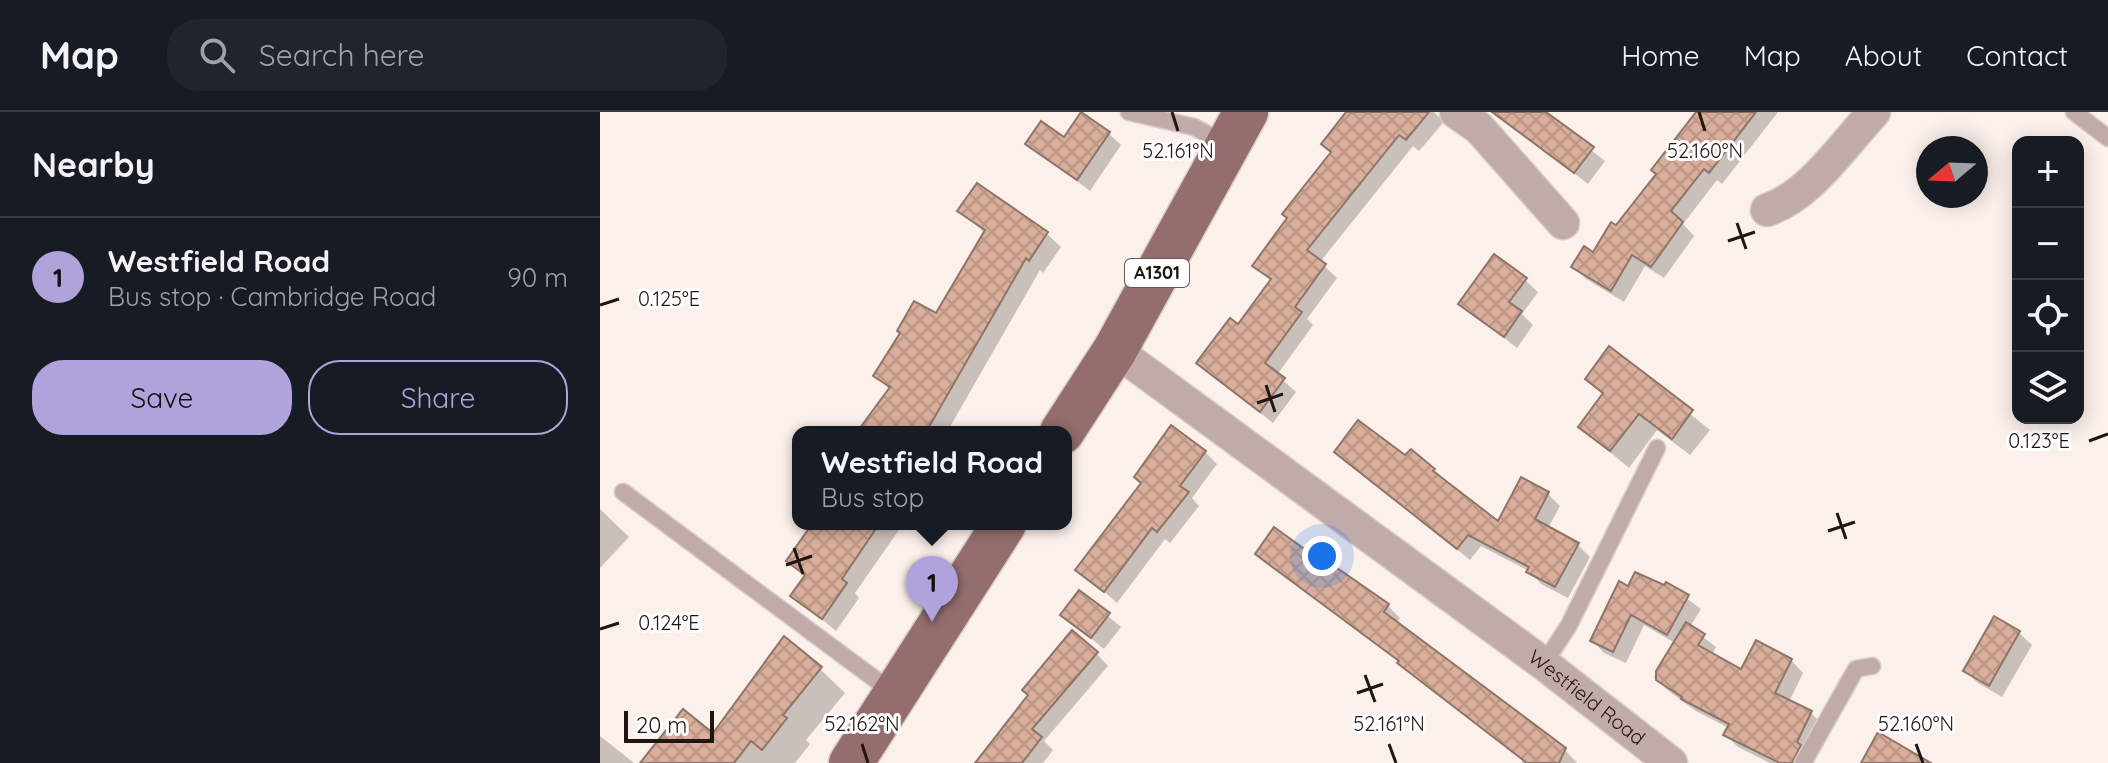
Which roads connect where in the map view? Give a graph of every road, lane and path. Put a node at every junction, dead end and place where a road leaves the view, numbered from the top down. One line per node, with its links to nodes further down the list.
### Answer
1 (1129, 112): 5 (lane)
2 (1456, 112): 8 (street)
3 (1874, 112): 7 (street)
4 (2074, 112): 6 (lane)
5 (1237, 128): 9 (main road, A1301)
6 (2108, 138)
7 (1767, 210)
8 (1563, 223)
9 (1115, 350): 10 (main road, A1301); 14 (street, Westfield Road)
10 (1066, 426)
11 (1657, 448): 14 (lane)
12 (623, 492): 16 (lane)
13 (1000, 530): 16 (main road)
14 (1544, 664): 18 (street, Westfield Road)
15 (1872, 666): 19 (lane)
16 (896, 695): 17 (main road)
17 (851, 763)
18 (1671, 763)
19 (1803, 763)

